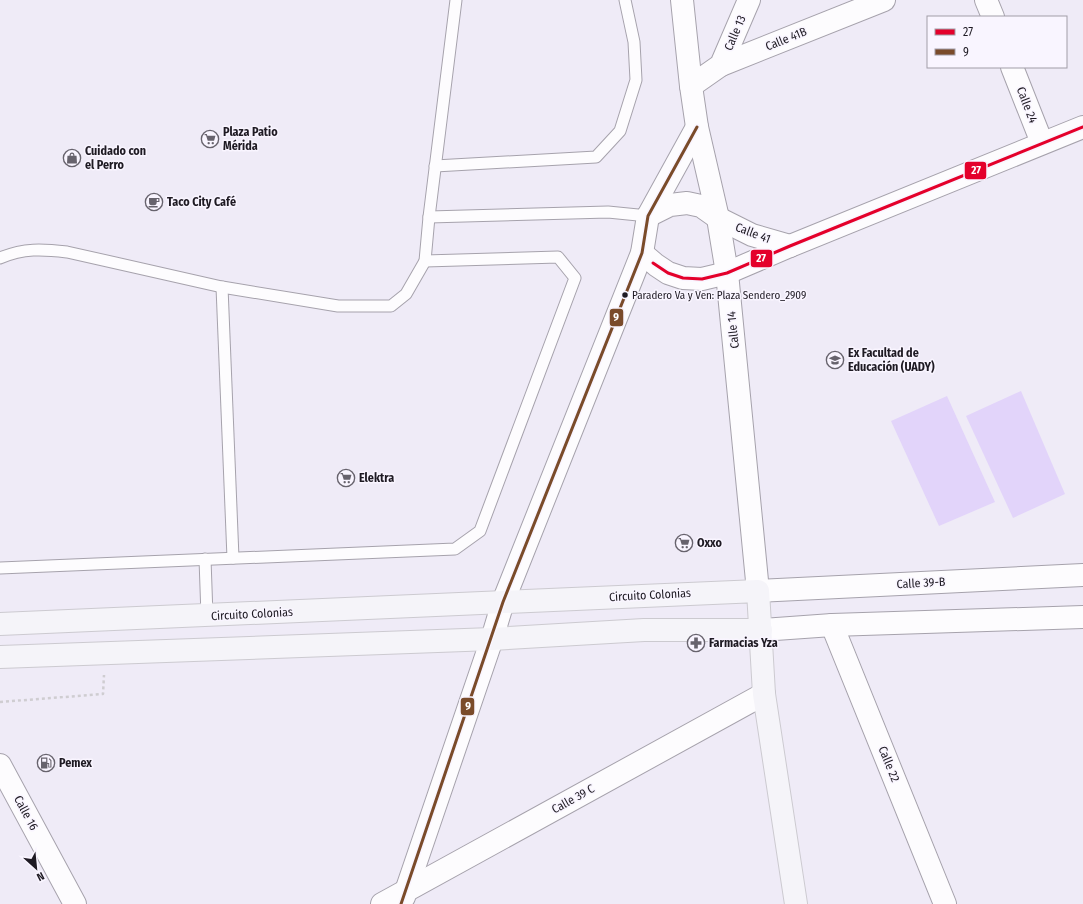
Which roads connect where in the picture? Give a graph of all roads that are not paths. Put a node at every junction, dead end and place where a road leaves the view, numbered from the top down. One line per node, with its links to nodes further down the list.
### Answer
1 (456, 0): 14 (lane)
2 (625, 0): 14 (lane)
3 (682, 0): 10 (street, Calle 14)
4 (749, 0): 8 (street, Calle 13)
5 (884, 0): 8 (street, Calle 41B)
6 (986, 0): 7 (street)
7 (993, 16)
8 (721, 65): 10 (street, Calle 41B)
9 (1012, 68): 13 (street, Calle 24)
10 (691, 86): 11 (street, Calle 14)
11 (697, 127): 16 (street); 17 (street, Calle 14)
12 (1083, 127): 13 (street, Calle 41)
13 (1042, 143): 18 (street, Calle 41)
14 (435, 166): 15 (lane)
15 (429, 216): 16 (lane); 21 (lane)
16 (648, 216): 17 (street); 19 (street)
17 (718, 218): 18 (street, Calle 41); 22 (street, Calle 14)
18 (790, 246): 22 (street, Calle 41)
19 (642, 253): 22 (street); 29 (street)
20 (0, 258): 23 (lane)
21 (425, 261): 23 (lane); 24 (lane)
22 (727, 273): 28 (street, Calle 14)
23 (222, 287): 24 (lane)
24 (233, 558): 25 (lane)
25 (205, 560): 26 (lane); 30 (lane)
26 (0, 568)
27 (1083, 575): 28 (street, Calle 39-B)
28 (758, 591): 29 (main road, Circuito Colonias); 34 (main road)
29 (503, 602): 30 (main road, Circuito Colonias); 35 (street)
30 (207, 616): 32 (main road, Circuito Colonias)
31 (1083, 617): 33 (street)
32 (0, 624)
33 (832, 624): 34 (street); 43 (street, Calle 22)
34 (760, 630): 35 (main road); 37 (main road)
35 (492, 639): 36 (main road); 39 (street)
36 (0, 657)
37 (764, 694): 39 (street, Calle 39 C); 42 (main road)
38 (0, 765): 40 (street, Calle 16)
39 (408, 899): 41 (street, Calle 39 C)
40 (75, 904)
41 (382, 904)
42 (796, 904)
43 (945, 904)

